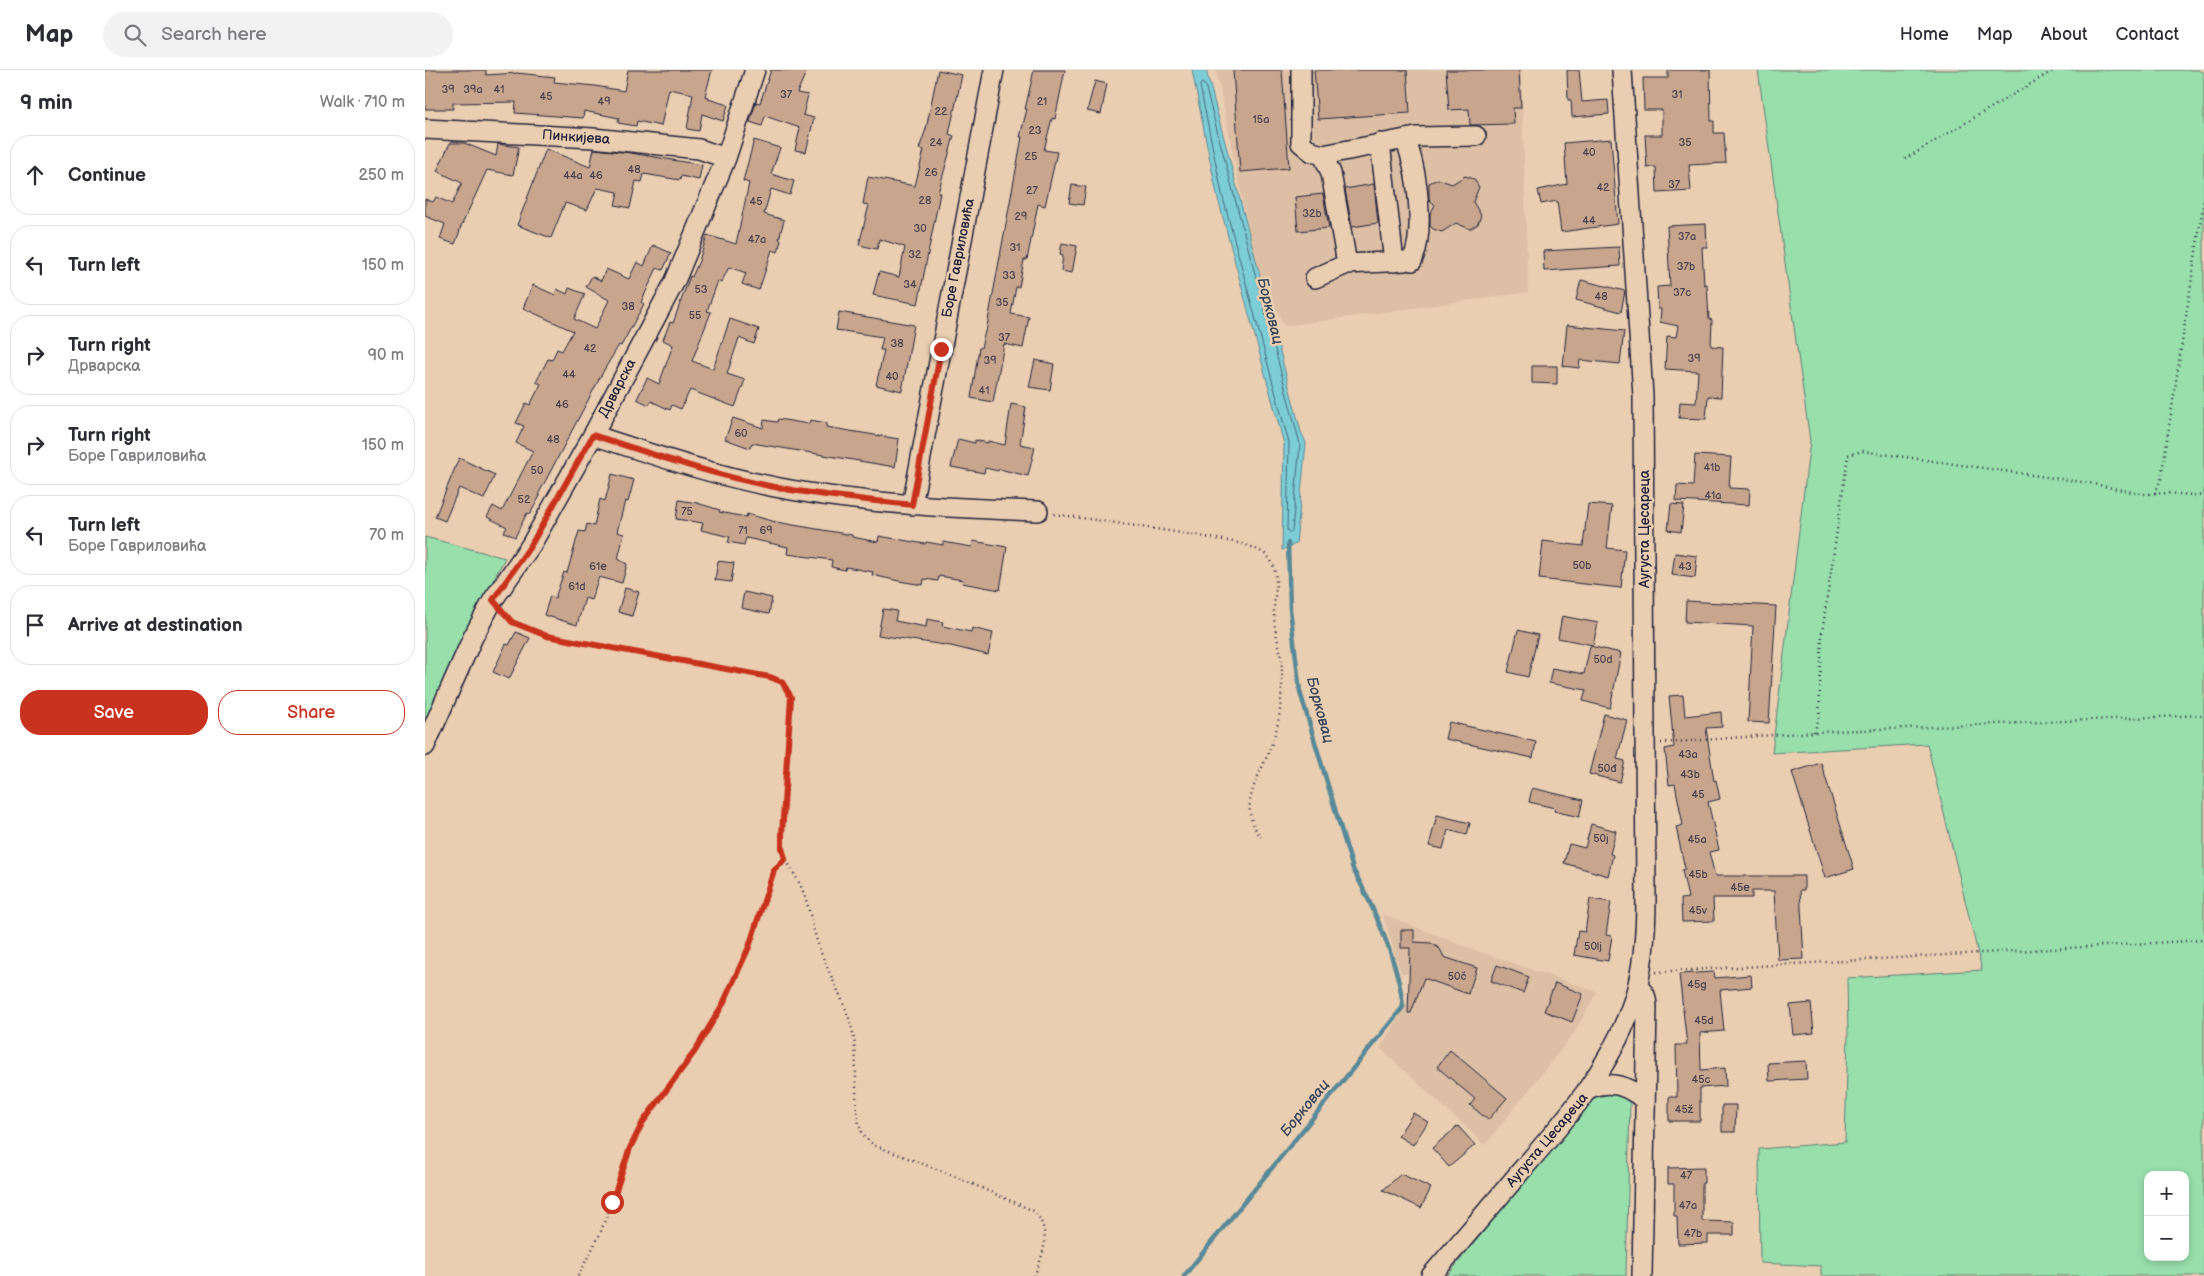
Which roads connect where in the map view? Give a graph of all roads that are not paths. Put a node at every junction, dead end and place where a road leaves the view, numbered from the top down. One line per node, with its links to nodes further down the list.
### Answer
1 (755, 70): 10 (street, Дрварска)
2 (994, 70): 15 (street, Боре Гавриловића)
3 (1301, 70): 9 (street)
4 (1622, 70): 18 (street, Аугуста Цесареца)
5 (425, 129): 10 (street, Пинкијева)
6 (1476, 136): 7 (street)
7 (1405, 139): 8 (street); 11 (street)
8 (1380, 144): 9 (street); 11 (street)
9 (1323, 155): 12 (street)
10 (726, 158): 14 (street, Дрварска)
11 (1409, 261): 12 (street)
12 (1347, 264): 13 (street)
13 (1315, 278)
14 (593, 435): 15 (street); 17 (street, Дрварска)
15 (912, 505): 16 (street)
16 (1037, 512)
17 (425, 746)
18 (1639, 981): 19 (street, Аугуста Цесареца); 20 (street)
19 (1589, 1088): 20 (street); 21 (street, Аугуста Цесареца)
20 (1645, 1101): 22 (street)
21 (1431, 1276)
22 (1642, 1276)

